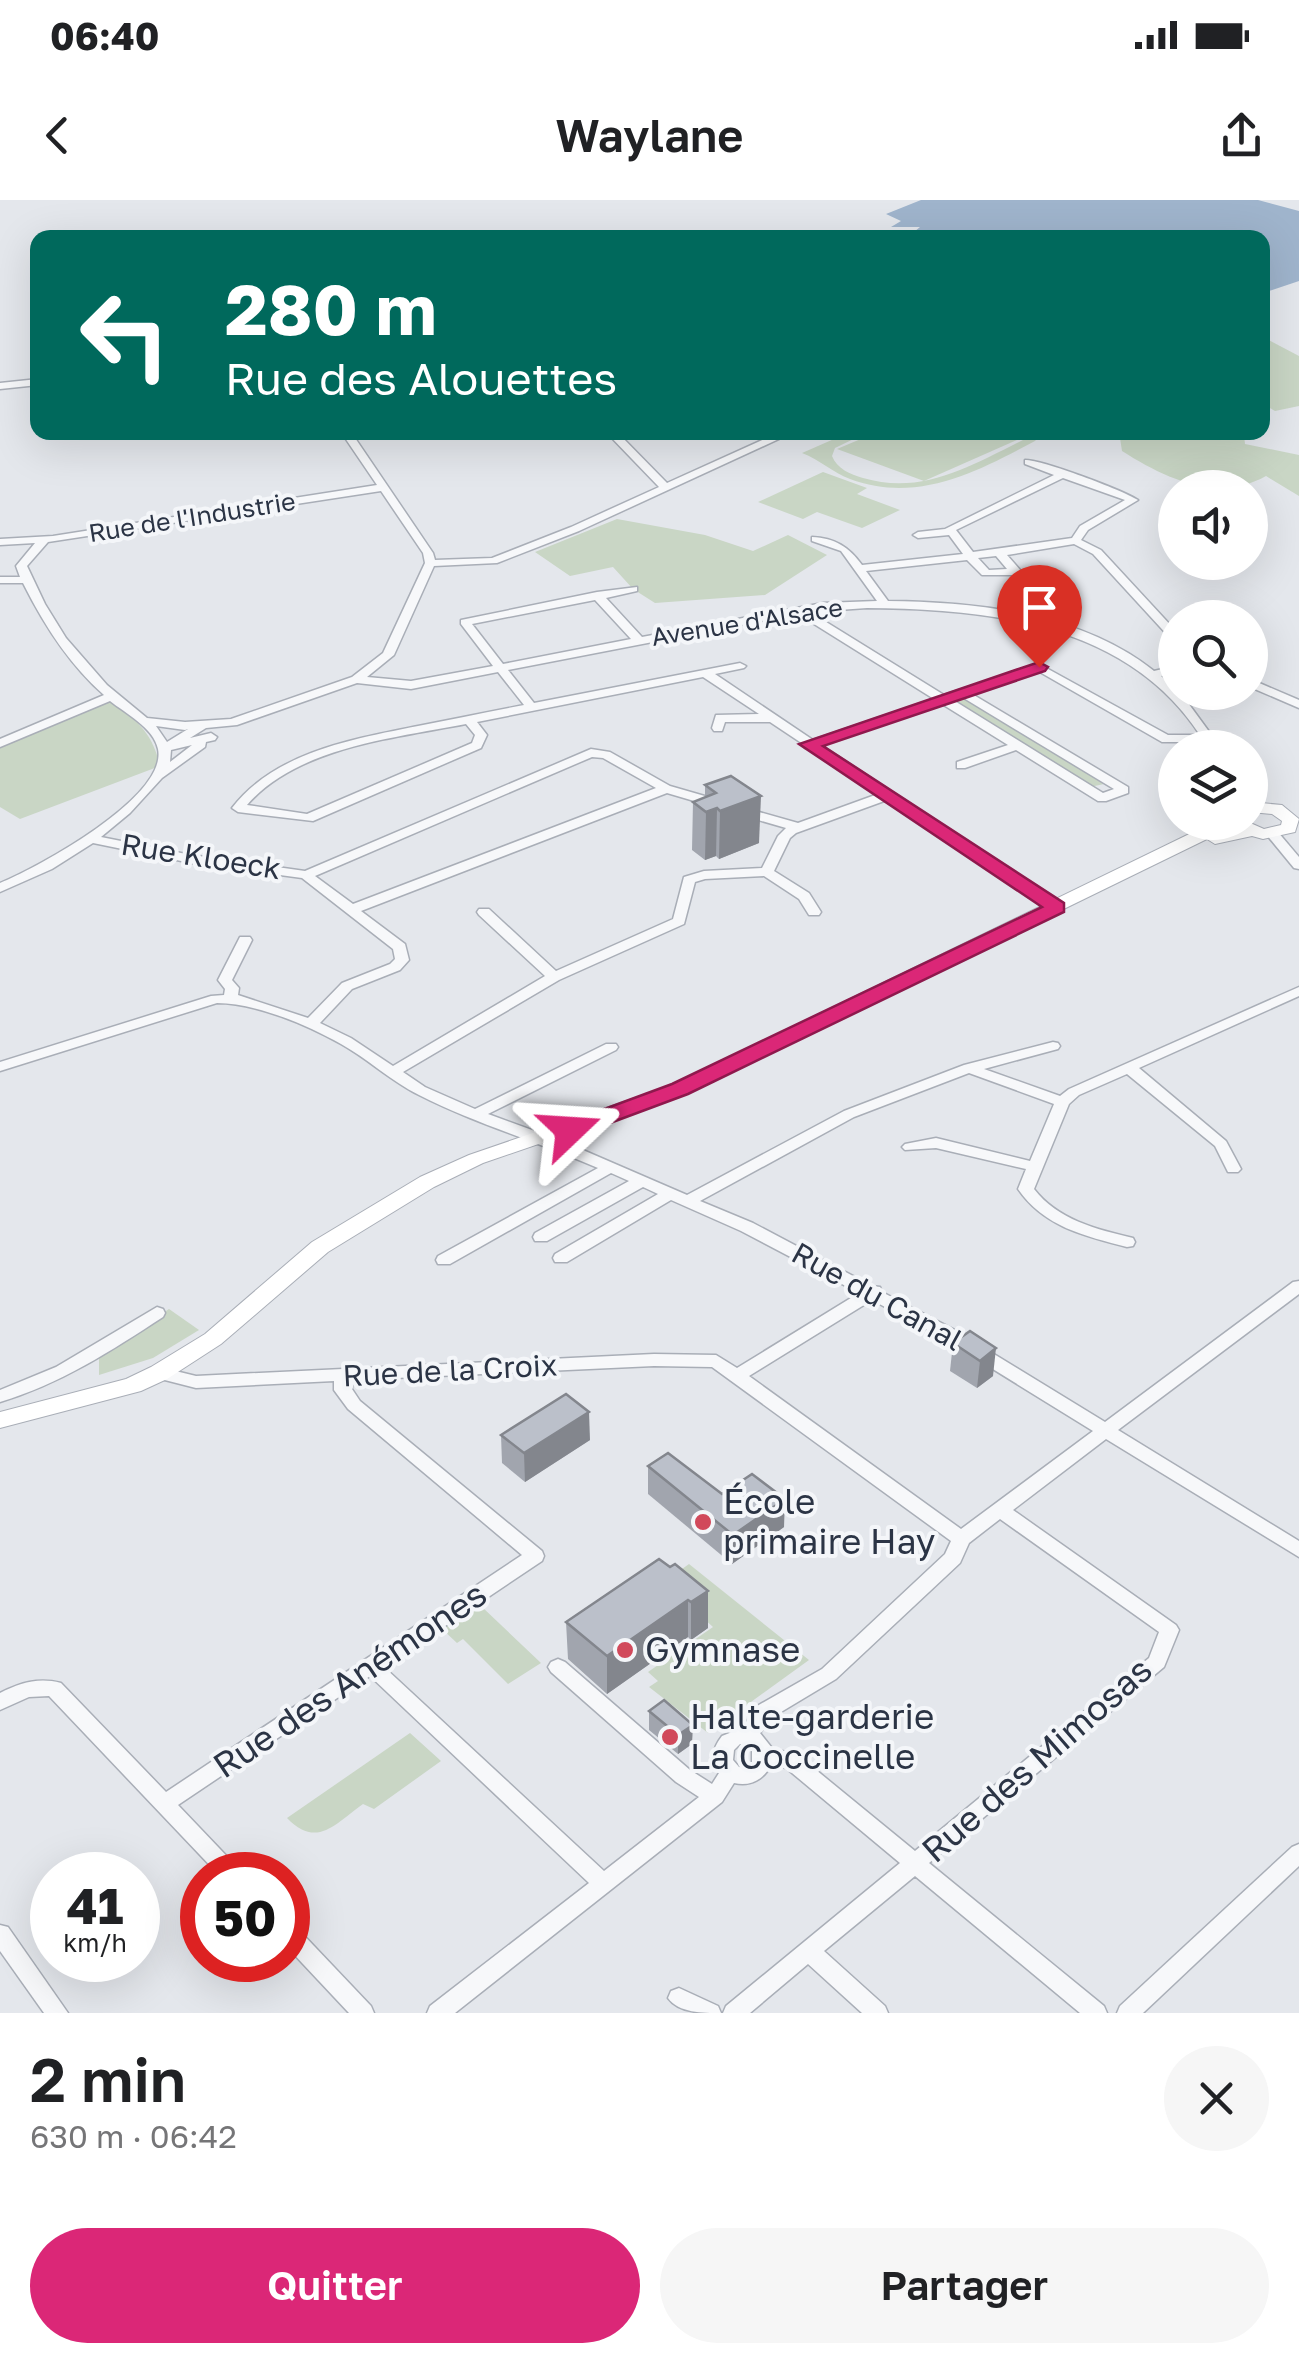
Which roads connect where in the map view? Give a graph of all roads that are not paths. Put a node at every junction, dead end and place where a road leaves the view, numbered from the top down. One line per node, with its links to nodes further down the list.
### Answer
1 (30, 383): 2 (street)
2 (0, 386)
3 (352, 440): 8 (street)
4 (619, 440): 9 (street)
5 (772, 440): 9 (street)
6 (1029, 462): 7 (street)
7 (1063, 474): 10 (street); 14 (street)
8 (384, 487): 13 (street, Rue de l'Industrie); 18 (street)
9 (665, 487): 18 (street)
10 (950, 532): 11 (street); 17 (street)
11 (918, 535)
12 (816, 539): 19 (street)
13 (44, 540): 15 (street, Rue de l'Industrie); 22 (street)
14 (1075, 541): 16 (street); 28 (street)
15 (0, 542)
16 (999, 553): 17 (street); 20 (street)
17 (970, 556): 19 (street); 20 (street)
18 (430, 562): 35 (street)
19 (860, 568): 26 (street)
20 (1016, 572): 25 (street)
21 (0, 580): 22 (street)
22 (28, 580): 38 (street)
23 (633, 588): 24 (street)
24 (596, 595): 29 (street); 31 (street)
25 (1036, 595)
26 (884, 603): 27 (street, Avenue d'Alsace); 34 (street, Avenue d'Alsace)
27 (800, 610): 29 (street, Avenue d'Alsace); 39 (street)
28 (1158, 618)
29 (638, 640): 31 (street, Avenue d'Alsace)
30 (740, 666): 32 (street)
31 (500, 668): 35 (street, Avenue d'Alsace); 41 (street)
32 (705, 672): 41 (street); 42 (street)
33 (1158, 674): 34 (street)
34 (1153, 675): 46 (street, Avenue d'Alsace)
35 (356, 679): 47 (street)
36 (1268, 691): 40 (street)
37 (963, 694): 39 (street); 48 (street); 51 (street)
38 (111, 696): 43 (street); 49 (street)
39 (944, 700): 50 (street); 51 (street)
40 (1299, 704)
41 (530, 707): 44 (street)
42 (770, 718): 45 (street); 50 (street)
43 (142, 720): 47 (street); 52 (street)
44 (468, 720): 44 (street)
45 (718, 728)
46 (1203, 730)
47 (208, 731): 52 (street); 54 (street)
48 (1158, 734)
49 (0, 743)
50 (808, 744): 56 (street)
51 (1016, 746): 53 (street)
52 (165, 748): 54 (street)
53 (961, 765)
54 (160, 774): 62 (street)
55 (666, 789): 59 (street); 68 (street); 71 (street)
56 (886, 796): 59 (street); 70 (street)
57 (1268, 809): 58 (main road)
58 (1293, 815): 61 (main road)
59 (798, 827): 67 (street)
60 (1268, 833): 61 (main road)
61 (1272, 834): 66 (street)
62 (90, 838): 68 (street, Rue Kloeck); 69 (street)
63 (1198, 840): 65 (main road)
64 (1207, 840): 65 (main road)
65 (1184, 848): 70 (main road)
66 (1299, 865)
67 (768, 872): 73 (street); 75 (street)
68 (306, 875): 71 (street, Rue Kloeck)
69 (0, 888)
70 (1057, 908): 87 (main road)
71 (353, 910): 78 (street, Rue Kloeck)
72 (484, 912): 75 (street)
73 (814, 912)
74 (245, 940): 77 (street)
75 (554, 977): 84 (street)
76 (1299, 991): 83 (street)
77 (230, 998): 78 (street, Rue du Canal); 81 (street)
78 (311, 1024): 84 (street, Rue du Canal)
79 (1053, 1046): 82 (street)
80 (611, 1047): 86 (street)
81 (0, 1067)
82 (969, 1068): 85 (street); 94 (street)
83 (1129, 1068): 85 (street); 91 (street)
84 (393, 1072): 86 (street, Rue du Canal)
85 (1062, 1102): 89 (street)
86 (475, 1116): 87 (street, Rue du Canal)
87 (542, 1139): 90 (street, Rue du Canal); 103 (main road)
88 (910, 1146): 89 (street)
89 (1034, 1166): 96 (street)
90 (611, 1167): 92 (street, Rue du Canal); 98 (street)
91 (1233, 1170)
92 (642, 1180): 93 (street, Rue du Canal); 95 (street)
93 (671, 1193): 94 (street, Rue du Canal); 97 (street)
94 (689, 1200): 100 (street, Rue du Canal)
95 (541, 1237)
96 (1127, 1242)
97 (561, 1258)
98 (444, 1260)
99 (1299, 1286): 107 (street)
100 (874, 1291): 102 (street); 107 (street, Rue du Canal)
101 (157, 1313): 105 (street)
102 (738, 1374): 104 (street, Rue de la Croix); 109 (street)
103 (166, 1376): 104 (street, Rue de la Croix); 106 (main road)
104 (343, 1377): 111 (street, Rue des Anémones)
105 (0, 1396)
106 (0, 1420)
107 (1105, 1432): 108 (street); 110 (street, Rue du Canal)
108 (1000, 1510): 109 (street); 121 (street, Rue des Mimosas)
109 (962, 1539): 114 (street)
110 (1299, 1550)
111 (371, 1666): 118 (street, Rue des Anémones); 122 (street)
112 (558, 1668): 117 (street)
113 (0, 1702): 118 (street)
114 (746, 1738): 115 (street); 116 (street)
115 (766, 1755): 116 (street); 121 (street)
116 (731, 1771): 117 (street)
117 (715, 1796): 122 (street)
118 (164, 1804): 119 (street)
119 (210, 1852)
120 (1299, 1852): 134 (street)
121 (916, 1863): 124 (street, Rue des Mimosas); 133 (street)
122 (604, 1884): 129 (street)
123 (0, 1934): 127 (street)
124 (810, 1952): 131 (street, Rue des Mimosas); 132 (street)
125 (310, 1957): 128 (street)
126 (679, 1998): 130 (street)
127 (58, 2013)
128 (363, 2013)
129 (438, 2013)
130 (710, 2013)
131 (734, 2013)
132 (877, 2013)
133 (1096, 2013)
134 (1128, 2013)

